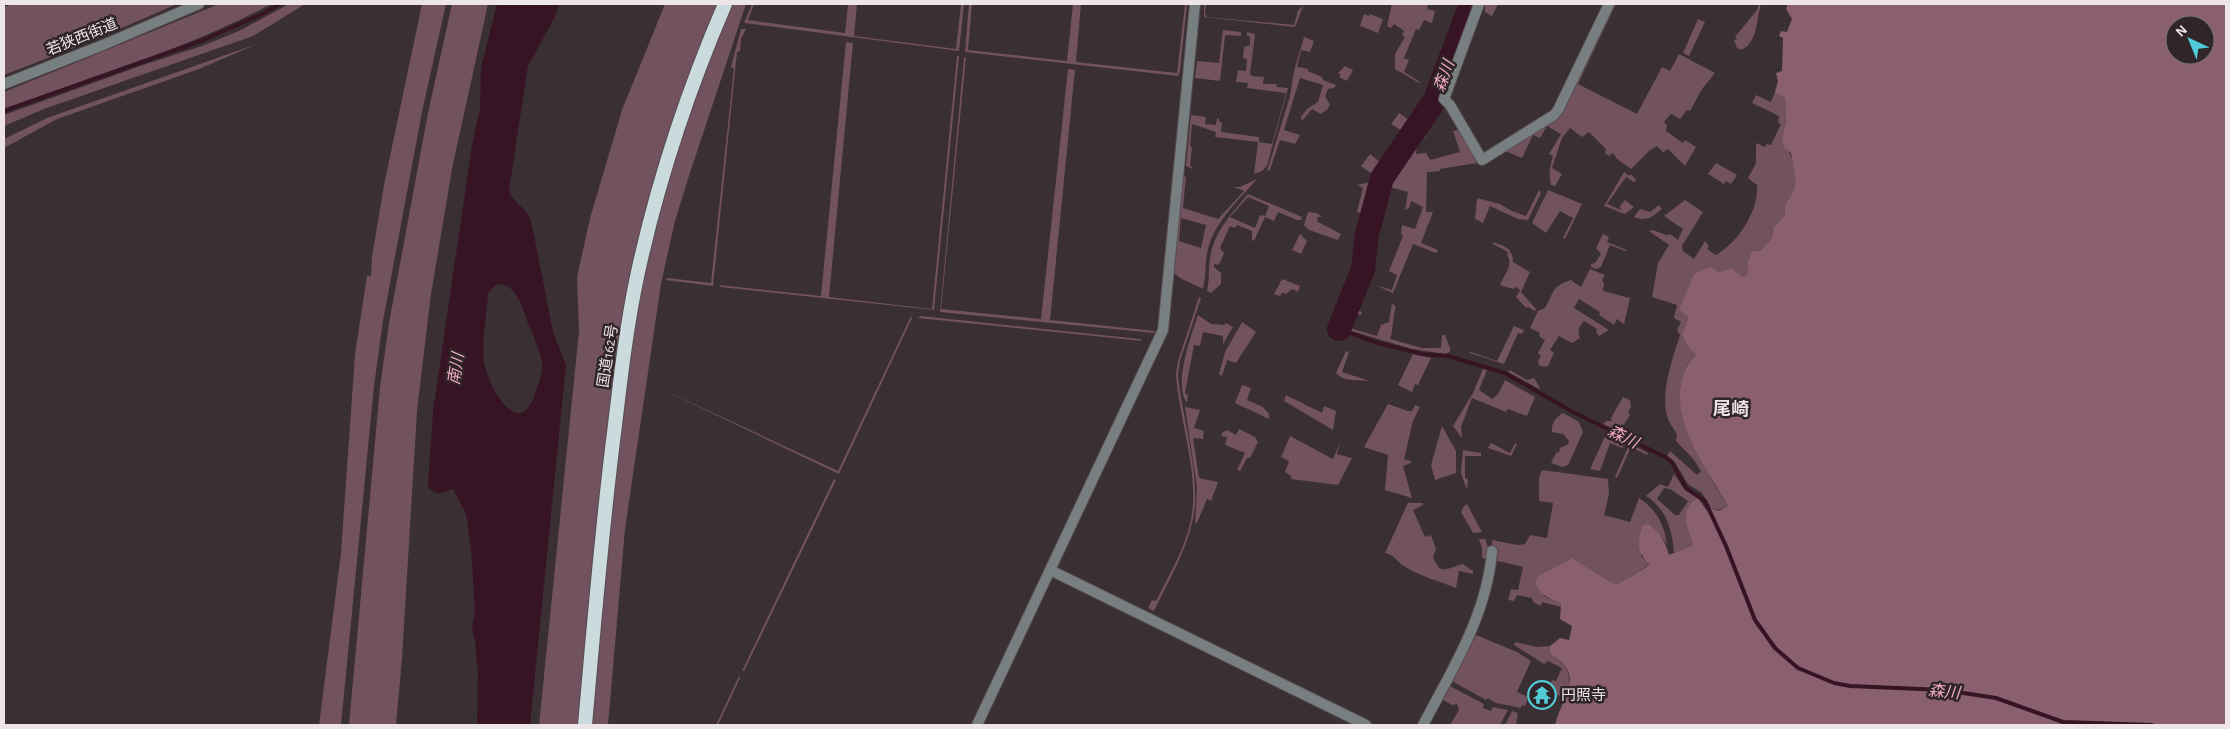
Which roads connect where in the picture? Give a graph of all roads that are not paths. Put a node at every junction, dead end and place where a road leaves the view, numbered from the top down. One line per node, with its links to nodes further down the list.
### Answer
1 (199, 4): 6 (street, 若狭西街道)
2 (725, 4): 9 (highway, 国道162号)
3 (1195, 4): 8 (street)
4 (1479, 4): 5 (street)
5 (1608, 4)
6 (4, 84)
7 (1492, 551): 12 (street)
8 (1050, 570): 10 (street); 11 (street)
9 (585, 725)
10 (977, 725)
11 (1366, 725)
12 (1423, 725)

